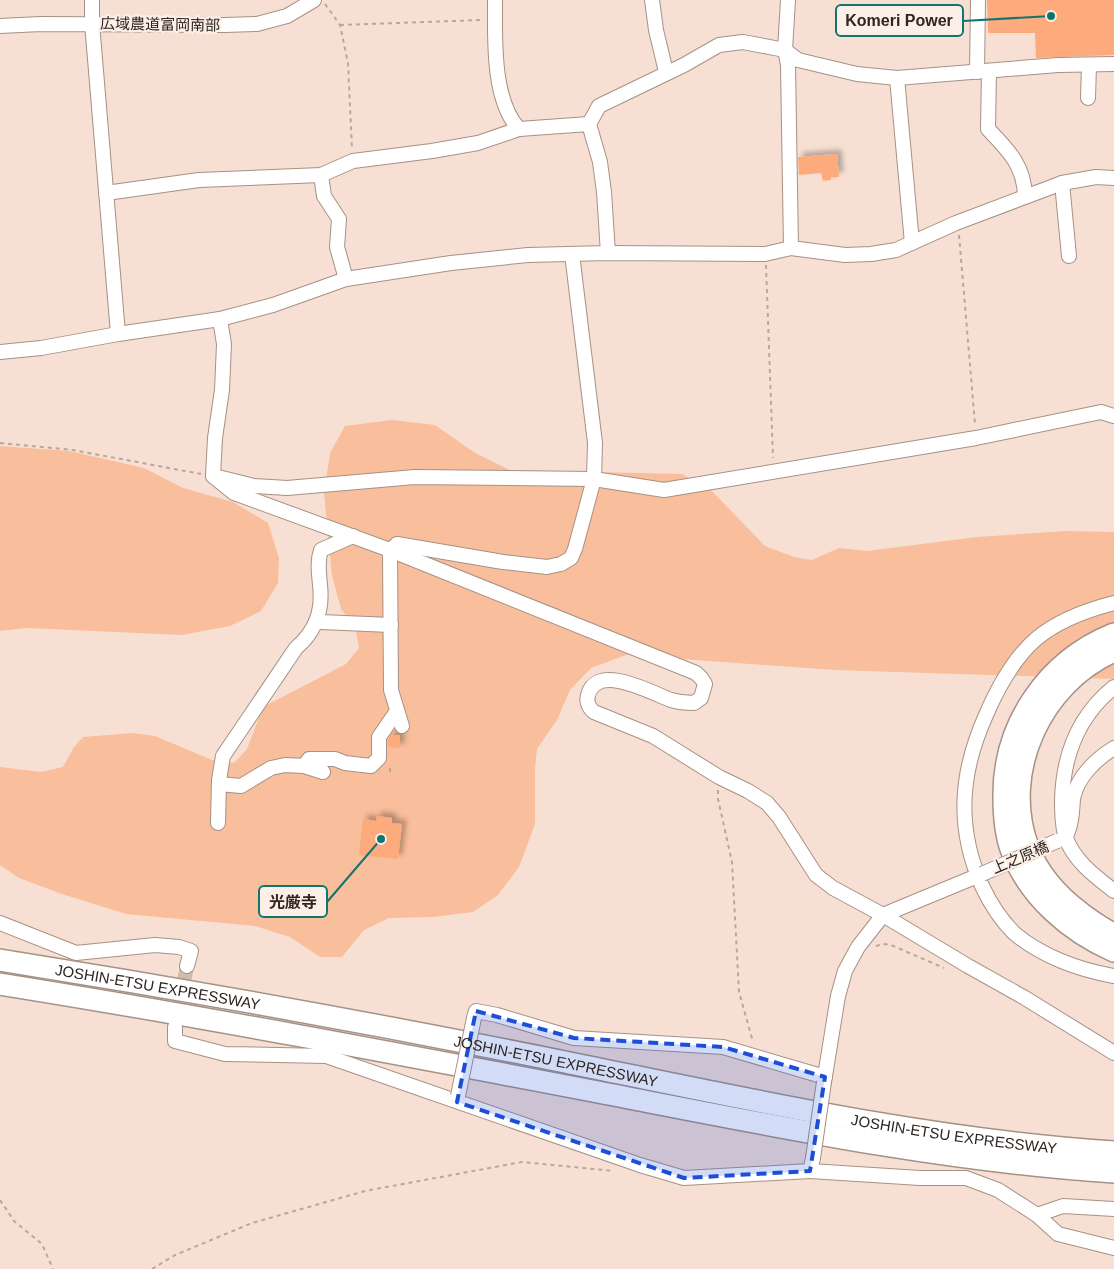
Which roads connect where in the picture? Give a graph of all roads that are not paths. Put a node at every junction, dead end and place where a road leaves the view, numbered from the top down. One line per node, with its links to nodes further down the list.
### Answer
1 (92, 0): 7 (street)
2 (314, 0): 7 (street, 広域農道富岡南部)
3 (495, 0): 17 (street)
4 (652, 0): 13 (street)
5 (788, 0): 9 (street)
6 (978, 0): 12 (street)
7 (92, 24): 8 (street, 広域農道富岡南部); 21 (street)
8 (0, 26)
9 (785, 50): 13 (street); 14 (street); 24 (street)
10 (1114, 64): 11 (street)
11 (1089, 65): 12 (street); 15 (street)
12 (983, 71): 14 (street); 22 (street)
13 (666, 72): 16 (street)
14 (898, 78): 23 (street)
15 (1088, 98)
16 (588, 124): 17 (street); 25 (street)
17 (519, 130): 18 (street)
18 (321, 175): 21 (street); 28 (street)
19 (1114, 178): 20 (street)
20 (1062, 183): 22 (street); 27 (street)
21 (106, 193): 30 (street)
22 (1026, 196): 23 (street)
23 (912, 243): 24 (street)
24 (791, 248): 25 (street)
25 (608, 252): 26 (street)
26 (572, 254): 28 (street); 34 (street)
27 (1069, 256)
28 (346, 279): 29 (street)
29 (220, 319): 30 (street); 33 (street)
30 (118, 334): 31 (street)
31 (0, 352)
32 (1114, 416): 34 (street)
33 (213, 476): 34 (street); 35 (street)
34 (594, 479): 36 (street)
35 (352, 536): 36 (street); 38 (street)
36 (390, 550): 39 (street); 53 (street)
37 (1114, 603): 51 (street)
38 (318, 617): 39 (street); 48 (street)
39 (391, 625): 43 (street)
40 (1114, 634): 56 (highway)
41 (1114, 651): 55 (highway)
42 (1114, 687): 50 (street)
43 (397, 711): 44 (street); 46 (street)
44 (402, 726)
45 (1114, 748): 50 (street)
46 (304, 766): 47 (street); 48 (street)
47 (323, 772)
48 (219, 784): 49 (street)
49 (218, 823)
50 (1061, 840): 51 (street, 上之原橋, bridge); 52 (street)
51 (980, 875): 53 (street, 上之原橋); 59 (street)
52 (1114, 891)
53 (883, 915): 62 (street); 63 (street)
54 (0, 922): 58 (street)
55 (1114, 934)
56 (1114, 950)
57 (0, 960): 65 (highway, JOSHIN-ETSU EXPRESSWAY)
58 (187, 966)
59 (1114, 976)
60 (0, 984): 66 (highway, JOSHIN-ETSU EXPRESSWAY)
61 (175, 1027): 64 (street)
62 (1114, 1053)
63 (824, 1080): 64 (street, bridge); 67 (street, bridge)
64 (457, 1099): 67 (street)
65 (1114, 1152)
66 (997, 1162): 68 (highway, JOSHIN-ETSU EXPRESSWAY); 69 (highway)
67 (811, 1165): 71 (street)
68 (1114, 1172)
69 (1114, 1177)
70 (1114, 1208): 71 (street)
71 (1037, 1216): 72 (street)
72 (1114, 1248)

